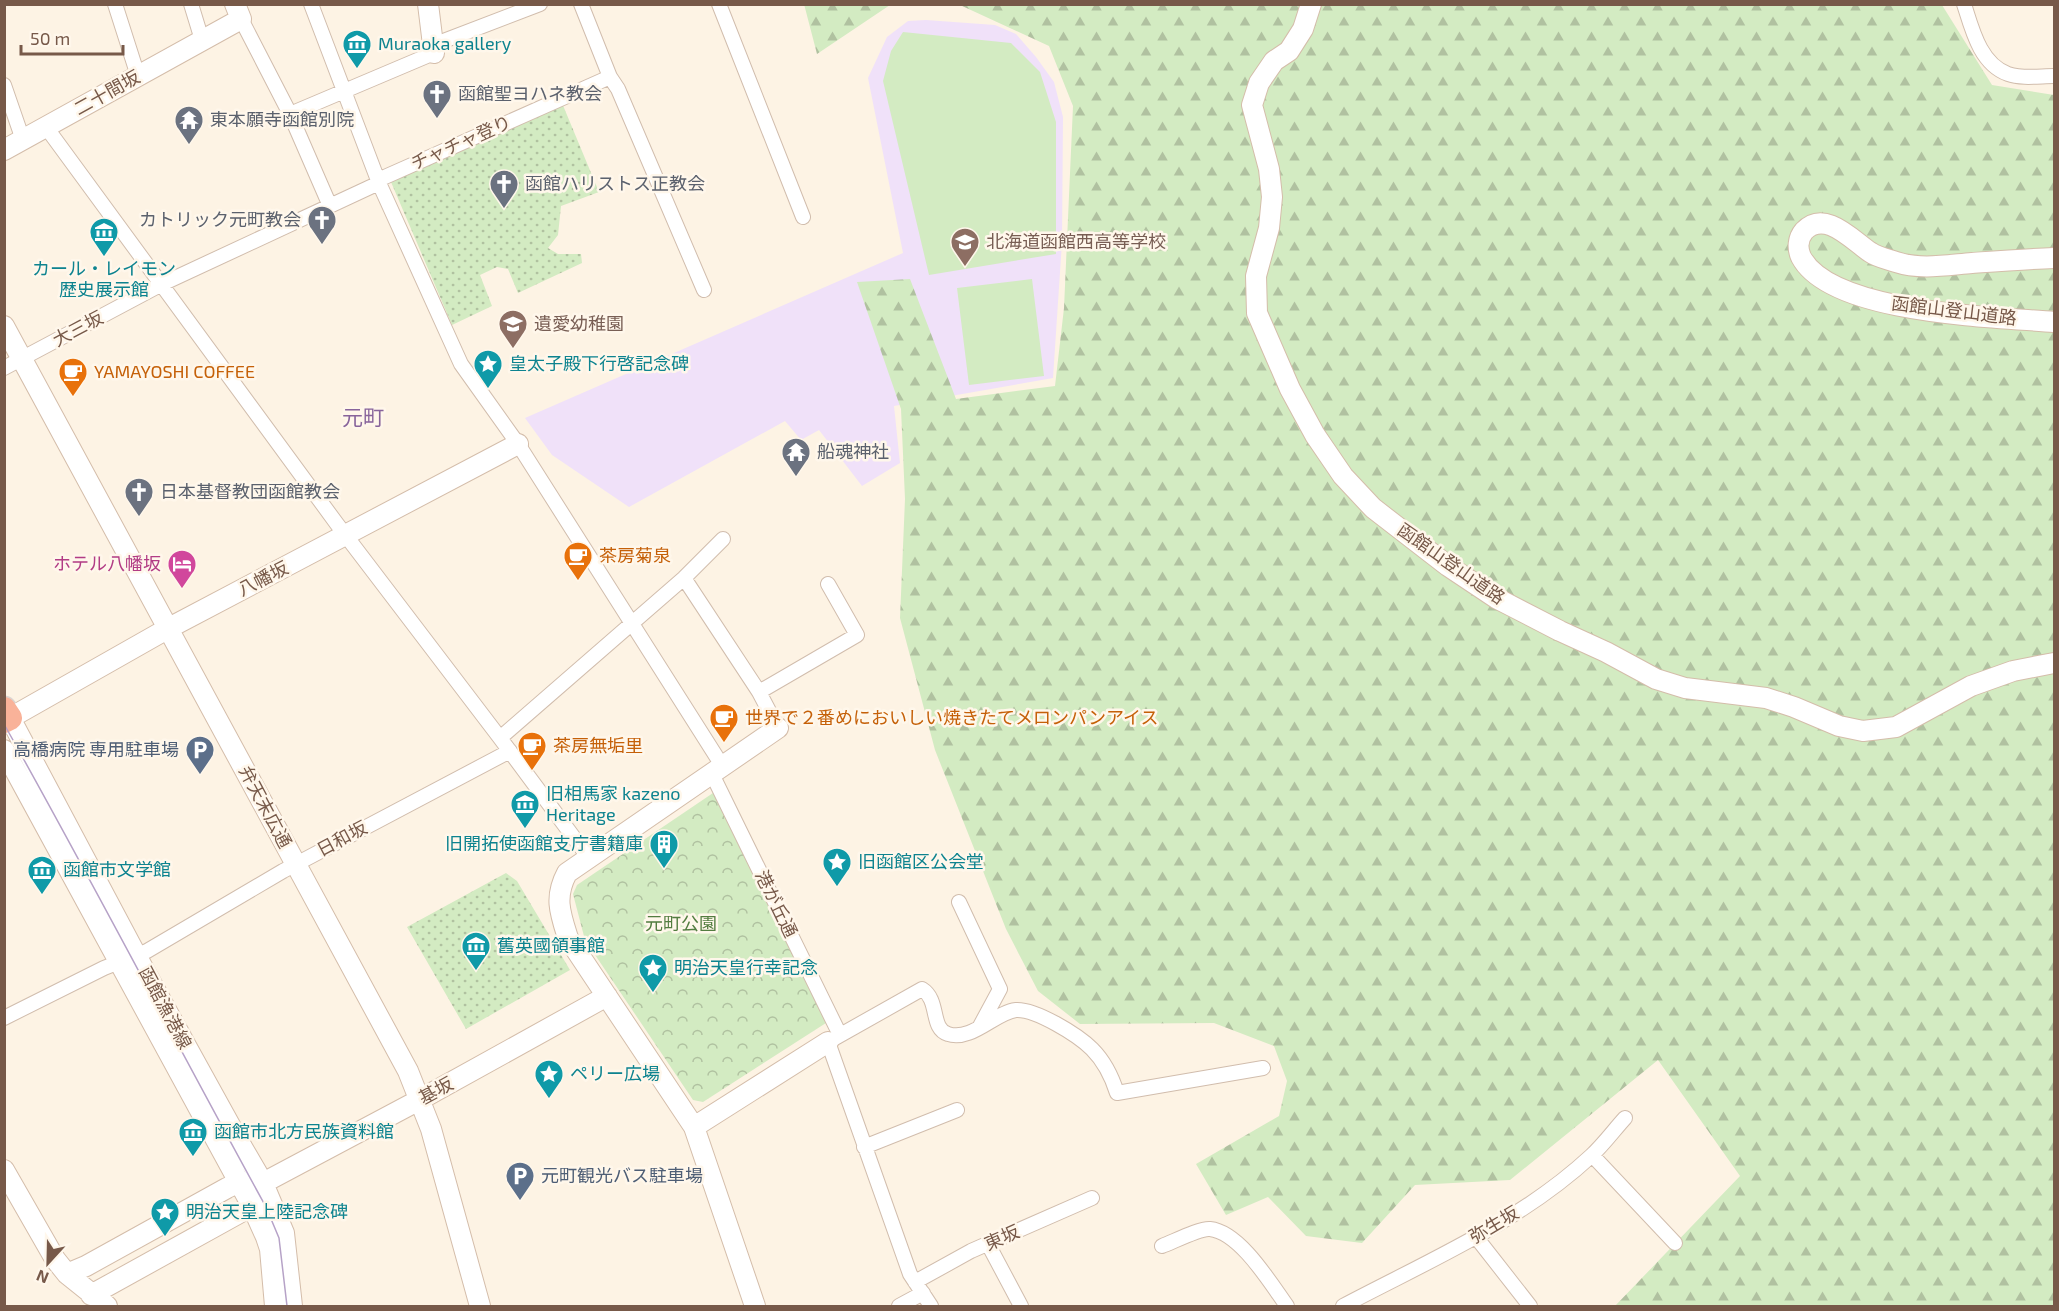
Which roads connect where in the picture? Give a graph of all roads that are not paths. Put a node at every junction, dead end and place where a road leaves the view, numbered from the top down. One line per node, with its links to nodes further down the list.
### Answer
1 (115, 4): 13 (street)
2 (191, 4): 11 (street)
3 (311, 4): 17 (street, 港が丘通)
4 (428, 4): 12 (street)
5 (540, 4): 12 (street)
6 (581, 4): 15 (street)
7 (719, 4): 24 (street)
8 (1311, 4): 39 (street, 函館山登山道路)
9 (1964, 4): 14 (street)
10 (238, 12): 11 (street, 二十間坂); 18 (street)
11 (202, 40): 13 (street, 二十間坂)
12 (433, 49): 17 (street)
13 (138, 76): 19 (street, 二十間坂)
14 (2055, 76)
15 (610, 77): 22 (street, チャチャ登り); 27 (street)
16 (4, 85): 20 (street)
17 (345, 93): 18 (street); 22 (street, 港が丘通)
18 (290, 114): 23 (street)
19 (46, 127): 20 (street, 二十間坂); 26 (street)
20 (23, 140): 21 (street, 二十間坂)
21 (4, 150)
22 (379, 182): 23 (street, 大三坂); 32 (street, 港が丘通)
23 (330, 206): 26 (street, 大三坂)
24 (803, 217)
25 (2055, 258): 28 (street, 函館山登山道路)
26 (162, 284): 30 (street, 大三坂); 33 (street)
27 (704, 290)
28 (2055, 322)
29 (4, 326): 30 (street, 弁天末広通)
30 (22, 359): 31 (street, 大三坂); 38 (street, 弁天末広通)
31 (4, 368)
32 (518, 444): 33 (street, 八幡坂); 37 (street, 港が丘通)
33 (348, 536): 38 (street, 八幡坂); 43 (street)
34 (723, 539): 35 (street)
35 (684, 578): 37 (street); 40 (street)
36 (828, 584): 40 (street)
37 (632, 623): 43 (street); 46 (street, 港が丘通)
38 (167, 629): 41 (street, 八幡坂); 48 (street, 弁天末広通)
39 (2055, 663)
40 (759, 692): 42 (street)
41 (6, 716): 50 (street, 函館漁港線)
42 (778, 728): 46 (street)
43 (500, 738): 45 (street)
44 (4, 750): 50 (street, 函館漁港線)
45 (510, 751): 47 (street); 48 (street, 日和坂)
46 (717, 770): 47 (street); 54 (street, 港が丘通)
47 (589, 858): 51 (street)
48 (296, 864): 50 (street, 日和坂); 56 (street, 弁天末広通)
49 (959, 902): 53 (street)
50 (134, 956): 52 (street, 日和坂); 63 (street, 函館漁港線); 64 (street, 函館漁港線)
51 (607, 996): 56 (street, 基坂); 59 (street)
52 (4, 1018)
53 (978, 1030): 54 (street); 55 (street)
54 (834, 1039): 59 (street); 60 (street, 港が丘通)
55 (1263, 1068)
56 (421, 1099): 64 (street, 基坂); 77 (street, 弁天末広通)
57 (957, 1110): 60 (street)
58 (1626, 1118): 61 (street, 弥生坂)
59 (694, 1127): 78 (street)
60 (864, 1147): 72 (street, 港が丘通)
61 (1592, 1155): 67 (street, 弥生坂); 68 (street)
62 (4, 1170): 71 (street)
63 (239, 1182): 64 (street); 66 (street, 函館漁港線); 71 (street)
64 (263, 1183): 66 (street); 76 (street, 函館漁港線)
65 (1092, 1198): 69 (street, 東坂)
66 (252, 1206): 73 (street); 75 (street, 函館漁港線)
67 (1476, 1237): 83 (street, 弥生坂); 84 (street)
68 (1675, 1243)
69 (988, 1244): 72 (street, 東坂); 81 (street)
70 (1162, 1246): 82 (street)
71 (67, 1274): 73 (street)
72 (919, 1288): 79 (street, 東坂); 80 (street, 港が丘通)
73 (91, 1294): 74 (street)
74 (107, 1306)
75 (275, 1306)
76 (292, 1306)
77 (480, 1306)
78 (755, 1306)
79 (899, 1306)
80 (931, 1306)
81 (1021, 1306)
82 (1287, 1306)
83 (1343, 1306)
84 (1530, 1306)

